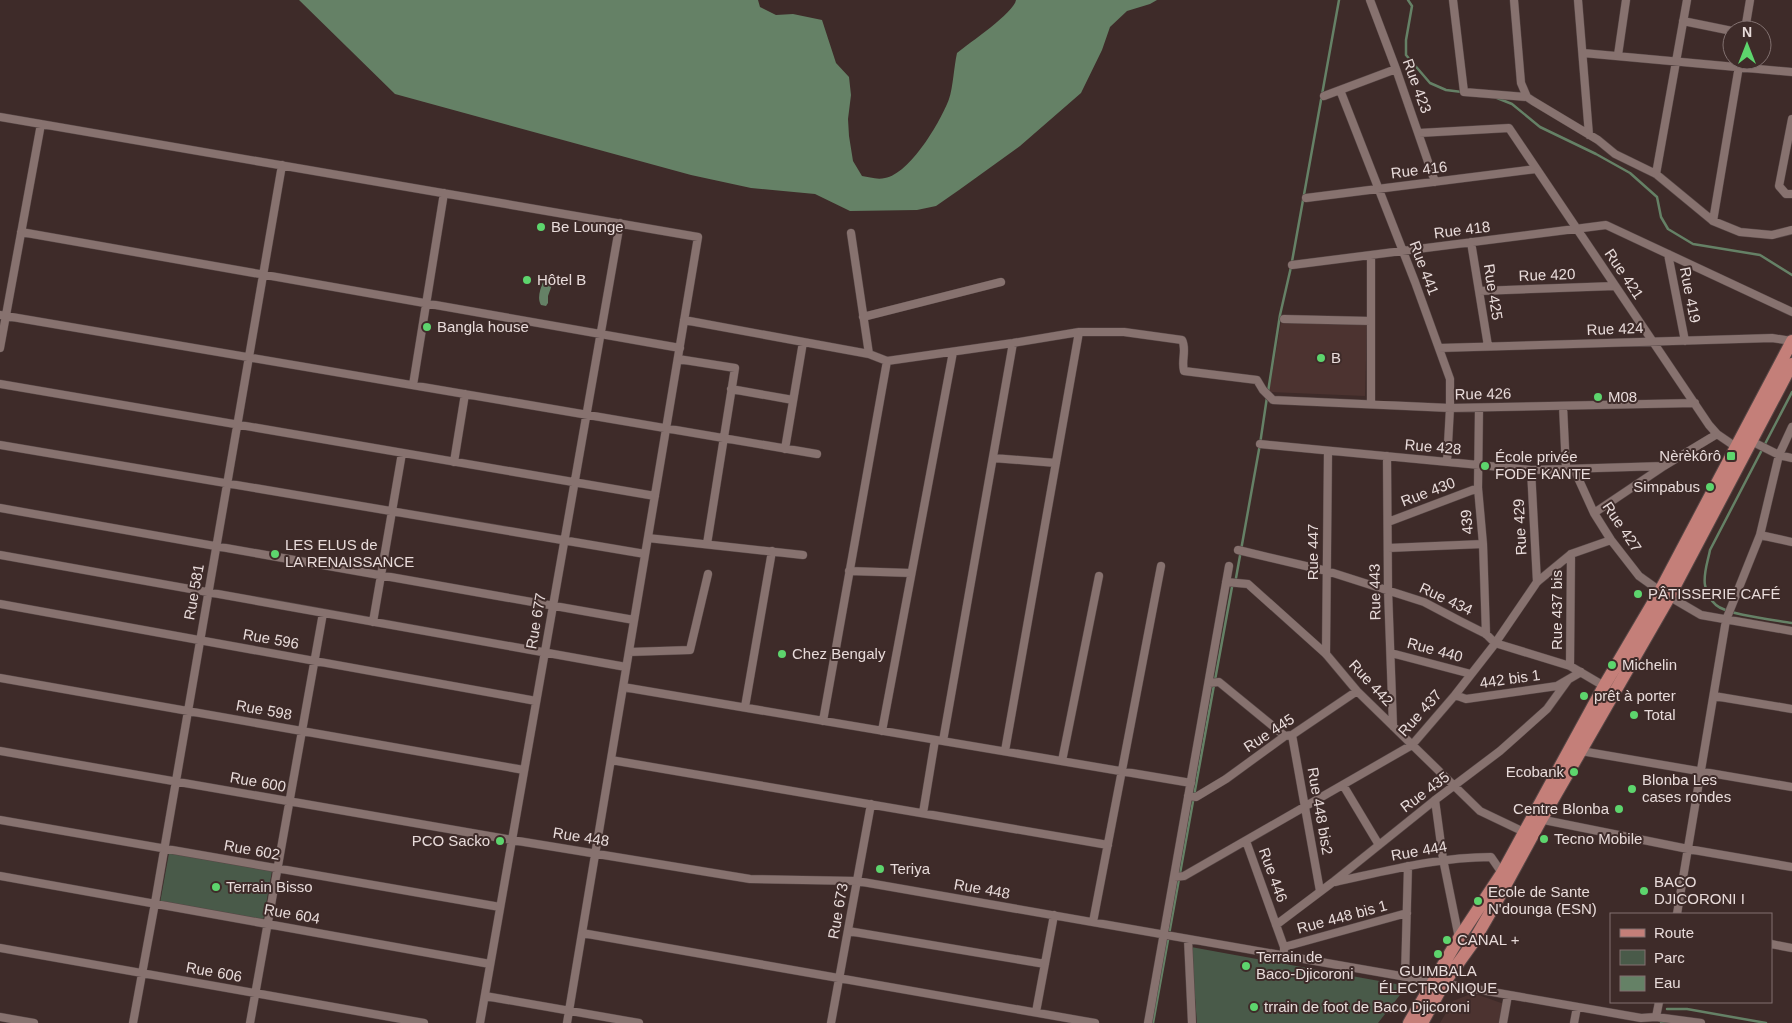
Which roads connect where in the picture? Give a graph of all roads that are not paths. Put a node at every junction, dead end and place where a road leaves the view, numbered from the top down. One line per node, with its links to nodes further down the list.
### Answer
1 (1370, 0): 15 (street, Rue 423)
2 (1453, 0): 21 (street)
3 (1514, 0): 21 (street)
4 (1578, 0): 11 (street)
5 (1626, 0): 12 (street)
6 (1687, 0): 9 (street)
7 (1750, 0): 8 (street)
8 (1747, 20)
9 (1683, 21): 10 (street); 13 (street)
10 (1722, 29)
11 (1583, 53): 12 (street); 27 (street)
12 (1618, 55): 13 (street)
13 (1676, 61): 14 (street); 30 (street)
14 (1722, 63)
15 (1396, 69): 19 (street); 26 (street, Rue 423)
16 (1772, 69): 18 (street)
17 (1738, 70): 36 (street)
18 (1792, 72)
19 (1340, 90): 20 (street); 32 (street, Rue 441)
20 (1324, 96)
21 (1527, 97): 27 (street)
22 (0, 117): 24 (street)
23 (1792, 119): 25 (street)
24 (41, 124): 28 (street); 40 (street)
25 (1791, 129): 34 (street)
26 (1419, 133): 29 (street, Rue 421); 31 (street, Rue 423)
27 (1589, 135): 30 (street)
28 (282, 165): 33 (street); 47 (street, Rue 581)
29 (1536, 168): 31 (street, Rue 416); 38 (street, Rue 421)
30 (1656, 174): 36 (street)
31 (1435, 182): 32 (street, Rue 416)
32 (1379, 188): 35 (street, Rue 416); 43 (street, Rue 441)
33 (444, 193): 37 (street); 51 (street)
34 (1792, 194)
35 (1306, 198)
36 (1713, 221): 39 (street)
37 (620, 223): 56 (street); 59 (street, Rue 677)
38 (1576, 229): 42 (street, Rue 418); 44 (street, Rue 418); 49 (street, Rue 421)
39 (1792, 230)
40 (21, 232): 47 (street); 53 (street)
41 (852, 233): 54 (street)
42 (1471, 242): 43 (street, Rue 418); 50 (street, Rue 425)
43 (1402, 251): 45 (street, Rue 418); 68 (street, Rue 441)
44 (1668, 254): 52 (street); 60 (street, Rue 419)
45 (1371, 255): 46 (street, Rue 418); 57 (street)
46 (1292, 265)
47 (263, 275): 51 (street); 71 (street, Rue 581)
48 (1001, 282): 54 (street)
49 (1615, 286): 50 (street, Rue 420); 63 (street, Rue 421)
50 (1479, 291): 65 (street, Rue 425)
51 (426, 304): 59 (street); 76 (street)
52 (1792, 312)
53 (3, 315): 66 (street); 71 (street)
54 (863, 317): 70 (street)
55 (1284, 319): 57 (street)
56 (684, 320): 62 (street); 67 (street)
57 (1371, 321): 81 (street)
58 (1079, 332): 64 (street); 81 (street, Rue 426); 105 (street)
59 (601, 334): 67 (street); 85 (street, Rue 677)
60 (1685, 341): 61 (street, Rue 424); 63 (street, Rue 424)
61 (1792, 341): 94 (main road)
62 (803, 342): 70 (street); 79 (street)
63 (1653, 342): 65 (street, Rue 424); 80 (street, Rue 421)
64 (1014, 343): 69 (street); 101 (street)
65 (1488, 346): 68 (street, Rue 424)
66 (0, 348)
67 (680, 348): 72 (street)
68 (1439, 348): 83 (street, Rue 441)
69 (953, 352): 73 (street); 137 (street)
70 (869, 354): 73 (street)
71 (248, 357): 76 (street); 86 (street, Rue 581)
72 (678, 359): 77 (street); 88 (street)
73 (887, 361): 135 (street)
74 (1792, 364): 92 (main road)
75 (0, 384): 86 (street)
76 (413, 385): 78 (street)
77 (731, 389): 79 (street); 90 (street)
78 (465, 394): 85 (street); 103 (street)
79 (793, 400): 95 (street)
80 (1695, 403): 82 (street, Rue 426); 89 (street, Rue 421)
81 (1371, 404): 83 (street, Rue 426)
82 (1563, 406): 84 (street, Rue 426); 108 (street, Rue 427)
83 (1450, 408): 84 (street, Rue 426); 104 (street, Rue 441)
84 (1479, 408): 106 (street, 439)
85 (587, 415): 88 (street); 110 (street, Rue 677)
86 (237, 424): 97 (street); 111 (street, Rue 581)
87 (1792, 427): 100 (street)
88 (666, 428): 90 (street); 113 (street)
89 (1717, 434): 94 (street); 107 (street, Rue 428)
90 (724, 438): 95 (street); 123 (street)
91 (1260, 444): 96 (street, Rue 428)
92 (1757, 444): 100 (street); 145 (main road)
93 (0, 445): 111 (street)
94 (1736, 446): 145 (main road)
95 (785, 449): 98 (street)
96 (1328, 451): 99 (street, Rue 428); 136 (street, Rue 447)
97 (402, 453): 103 (street); 115 (street)
98 (817, 454)
99 (1387, 456): 104 (street, Rue 428); 117 (street, Rue 443)
100 (1779, 456): 102 (street); 118 (street)
101 (993, 458): 105 (street); 182 (street)
102 (1792, 458)
103 (454, 462): 110 (street)
104 (1447, 462): 106 (street, Rue 428)
105 (1056, 463): 185 (street)
106 (1478, 465): 109 (street, Rue 428); 112 (street, 439)
107 (1664, 466): 108 (street, Rue 428); 116 (street, Rue 428)
108 (1570, 469): 109 (street, Rue 428); 116 (street, Rue 427)
109 (1531, 470): 142 (street, Rue 429)
110 (575, 482): 113 (street); 121 (street, Rue 677)
111 (227, 483): 115 (street); 125 (street, Rue 581)
112 (1478, 488): 117 (street, Rue 430); 124 (street, 439)
113 (655, 496): 119 (street)
114 (0, 508): 125 (street)
115 (392, 511): 121 (street); 139 (street)
116 (1594, 513): 120 (street, Rue 427)
117 (1388, 522): 126 (street, Rue 443)
118 (1760, 535): 122 (street); 150 (street)
119 (648, 538): 123 (street); 129 (street)
120 (1611, 540): 130 (street, Rue 437); 145 (street, Rue 427)
121 (565, 541): 129 (street); 147 (street, Rue 677)
122 (1792, 542)
123 (707, 544): 128 (street)
124 (1483, 544): 126 (street); 153 (street, 439)
125 (216, 546): 139 (street); 144 (street, Rue 581)
126 (1388, 548): 143 (street, Rue 443)
127 (1238, 550): 136 (street, Rue 434)
128 (772, 551): 132 (street); 174 (street)
129 (645, 554): 149 (street)
130 (1571, 554): 142 (street, Rue 437); 161 (street, Rue 437 bis)
131 (0, 555): 144 (street)
132 (803, 555)
133 (1161, 566): 190 (street)
134 (1229, 566): 141 (street)
135 (849, 571): 137 (street); 177 (street)
136 (1327, 571): 143 (street, Rue 434); 159 (street, Rue 447)
137 (911, 573): 180 (street)
138 (708, 574): 156 (street)
139 (381, 575): 147 (street); 151 (street)
140 (1098, 576): 188 (street)
141 (1226, 582): 159 (street, Rue 442); 167 (street)
142 (1537, 582): 155 (street, Rue 437)
143 (1388, 590): 153 (street, Rue 434); 158 (street, Rue 443)
144 (208, 593): 148 (street); 154 (street, Rue 581)
145 (1664, 593): 150 (street, Rue 427); 168 (main road); 186 (main road)
146 (0, 604): 154 (street, Rue 596)
147 (553, 606): 149 (street); 157 (street, Rue 677)
148 (323, 613): 151 (street); 160 (street)
149 (634, 620): 156 (street)
150 (1726, 620): 152 (street, Rue 427); 172 (street)
151 (373, 622): 157 (street)
152 (1792, 631)
153 (1486, 634): 155 (street, Rue 434)
154 (200, 640): 160 (street, Rue 596); 176 (street, Rue 581)
155 (1495, 643): 161 (street, Rue 434); 164 (street, Rue 437)
156 (629, 652): 162 (street)
157 (545, 653): 162 (street); 173 (street, Rue 677)
158 (1391, 653): 164 (street, Rue 440); 178 (street, Rue 443)
159 (1326, 654): 170 (street, Rue 442)
160 (315, 661): 173 (street, Rue 596); 179 (street)
161 (1570, 666): 163 (street, Rue 434)
162 (626, 667): 169 (street)
163 (1581, 672): 166 (street, Rue 435); 168 (street, Rue 434)
164 (1471, 674): 171 (street, Rue 437)
165 (0, 678): 176 (street, Rue 598)
166 (1568, 680): 171 (street, 442 bis 1); 195 (street, Rue 435)
167 (1209, 683): 181 (street); 193 (street)
168 (1604, 686): 203 (main road)
169 (623, 687): 174 (street); 187 (street)
170 (1357, 691): 178 (street, Rue 442); 181 (street, Rue 445)
171 (1455, 695): 183 (street, Rue 437)
172 (1714, 696): 175 (street); 191 (street)
173 (536, 701): 189 (street, Rue 677)
174 (745, 707): 177 (street)
175 (1792, 709)
176 (187, 711): 179 (street, Rue 598); 192 (street, Rue 581)
177 (823, 721): 180 (street)
178 (1393, 726): 183 (street, Rue 442)
179 (302, 731): 189 (street, Rue 598); 199 (street)
180 (882, 731): 182 (street)
181 (1288, 735): 197 (street, Rue 445); 201 (street, Rue 448 bis2)
182 (939, 740): 185 (street); 202 (street)
183 (1412, 745): 194 (street, Rue 437); 195 (street, Rue 442)
184 (0, 751): 192 (street, Rue 600)
185 (1006, 751): 188 (street)
186 (1581, 751): 191 (street); 203 (main road)
187 (611, 760): 200 (street); 212 (street)
188 (1062, 761): 190 (street)
189 (524, 770): 206 (street, Rue 677)
190 (1122, 771): 193 (street); 208 (street)
191 (1701, 771): 196 (street); 211 (street)
192 (175, 781): 199 (street, Rue 600); 210 (street, Rue 581)
193 (1191, 783): 197 (street)
194 (1343, 785): 201 (street, Rue 437); 209 (street)
195 (1455, 786): 198 (street, Rue 435); 205 (street, Rue 442)
196 (1792, 786)
197 (1192, 797): 219 (street)
198 (1435, 800): 209 (street, Rue 435); 213 (street)
199 (290, 802): 206 (street, Rue 600); 216 (street)
200 (871, 804): 202 (street); 220 (street, Rue 673)
201 (1305, 807): 207 (street, Rue 437); 222 (street, Rue 448 bis2)
202 (922, 813): 208 (street)
203 (1537, 818): 205 (main road); 211 (street); 245 (main road)
204 (0, 820): 210 (street, Rue 602)
205 (1524, 832): 217 (main road)
206 (512, 840): 212 (street, Rue 448); 224 (street, Rue 677)
207 (1246, 841): 219 (street, Rue 437); 230 (street, Rue 446)
208 (1108, 845): 228 (street)
209 (1379, 845): 221 (street, Rue 435)
210 (164, 848): 216 (street, Rue 602); 223 (street, Rue 581)
211 (1688, 849): 215 (street); 226 (street)
212 (595, 853): 220 (street, Rue 448); 232 (street)
213 (1443, 859): 214 (street, Rue 444); 217 (street, Rue 444); 234 (street)
214 (1408, 866): 221 (street, Rue 444); 225 (street)
215 (1792, 867)
216 (278, 868): 224 (street, Rue 602); 229 (street)
217 (1502, 873): 234 (main road)
218 (0, 876): 223 (street, Rue 604)
219 (1179, 876): 233 (street)
220 (857, 881): 227 (street, Rue 448); 231 (street, Rue 673)
221 (1333, 882): 222 (street, Rue 435)
222 (1320, 892): 230 (street, Rue 435)
223 (155, 903): 229 (street, Rue 604); 242 (street, Rue 581)
224 (500, 906): 240 (street, Rue 677)
225 (1407, 913): 239 (street, Rue 448 bis 1); 243 (street)
226 (1676, 913)
227 (1054, 915): 228 (street, Rue 448); 241 (street)
228 (1094, 922): 233 (street, Rue 448)
229 (268, 924): 240 (street, Rue 604); 246 (street)
230 (1276, 925): 239 (street, Rue 446)
231 (848, 931): 241 (street); 244 (street, Rue 673)
232 (582, 933): 244 (street); 251 (street)
233 (1164, 935): 235 (street, Rue 448); 265 (street)
234 (1459, 938): 245 (main road)
235 (1188, 939): 239 (street, Rue 448); 266 (street)
236 (1772, 944): 238 (street)
237 (0, 948): 242 (street, Rue 606)
238 (1792, 948)
239 (1283, 951): 243 (street, Rue 448)
240 (490, 964): 248 (street, Rue 677)
241 (1045, 964): 252 (street)
242 (142, 973): 246 (street, Rue 606); 257 (street, Rue 581)
243 (1405, 976): 245 (street, Rue 448)
244 (840, 978): 252 (street); 263 (street, Rue 673)
245 (1439, 982): 247 (street, Rue 448); 267 (main road); 268 (main road)
246 (256, 993): 258 (street); 259 (street, Rue 606)
247 (1508, 995): 250 (street, Rue 448); 269 (street)
248 (485, 996): 251 (street); 260 (street, Rue 677)
249 (1659, 1003): 254 (street)
250 (1577, 1007): 255 (street, Rue 448); 270 (street)
251 (569, 1011): 261 (street); 262 (street)
252 (1036, 1012): 264 (street)
253 (0, 1017): 256 (street)
254 (1656, 1017): 255 (street, Rue 448); 271 (street, Rue 448)
255 (1640, 1020)
256 (34, 1023)
257 (133, 1023)
258 (250, 1023)
259 (424, 1023)
260 (480, 1023)
261 (567, 1023)
262 (639, 1023)
263 (831, 1023)
264 (1096, 1023)
265 (1148, 1023)
266 (1192, 1023)
267 (1409, 1023)
268 (1422, 1023)
269 (1503, 1023)
270 (1574, 1023)
271 (1701, 1023)

